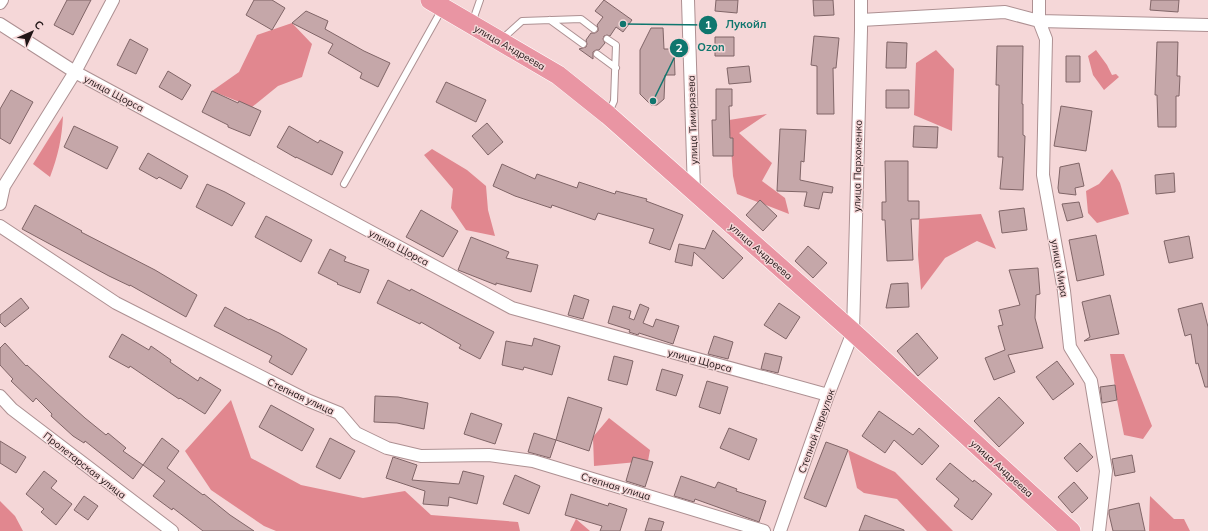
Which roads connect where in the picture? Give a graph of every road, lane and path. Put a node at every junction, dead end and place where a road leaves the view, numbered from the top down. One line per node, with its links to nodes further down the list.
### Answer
1 (2, 0): 7 (street)
2 (113, 0): 21 (street)
3 (480, 0): 13 (lane)
4 (688, 0): 25 (street, улица Тимирязева)
5 (860, 0): 10 (street, улица Пархоменко)
6 (1039, 0): 11 (street, улица Мира)
7 (0, 3)
8 (436, 4): 13 (main road, улица Андреева); 24 (lane)
9 (550, 20): 15 (lane); 17 (lane); 18 (lane)
10 (861, 20): 11 (street); 28 (street, улица Пархоменко)
11 (1039, 21): 14 (street); 35 (street, улица Мира)
12 (0, 24): 21 (street, улица Щорса)
13 (471, 24): 17 (main road, улица Андреева)
14 (1208, 25)
15 (594, 29)
16 (607, 39): 20 (lane)
17 (499, 41): 22 (main road, улица Андреева)
18 (583, 44)
19 (596, 54): 20 (lane)
20 (616, 68): 22 (lane)
21 (75, 72): 23 (street); 29 (street, улица Щорса)
22 (608, 116): 25 (main road, улица Андреева)
23 (2, 184): 26 (street)
24 (344, 184)
25 (694, 192): 28 (main road, улица Андреева)
26 (0, 204)
27 (0, 226): 32 (street, Степная улица)
28 (853, 332): 29 (street, Степной переулок); 34 (main road, улица Андреева)
29 (828, 395): 33 (street, Степной переулок)
30 (0, 396): 31 (street, Пролетарская улица)
31 (167, 530)
32 (764, 531)
33 (780, 531)
34 (1071, 531)
35 (1099, 531)

